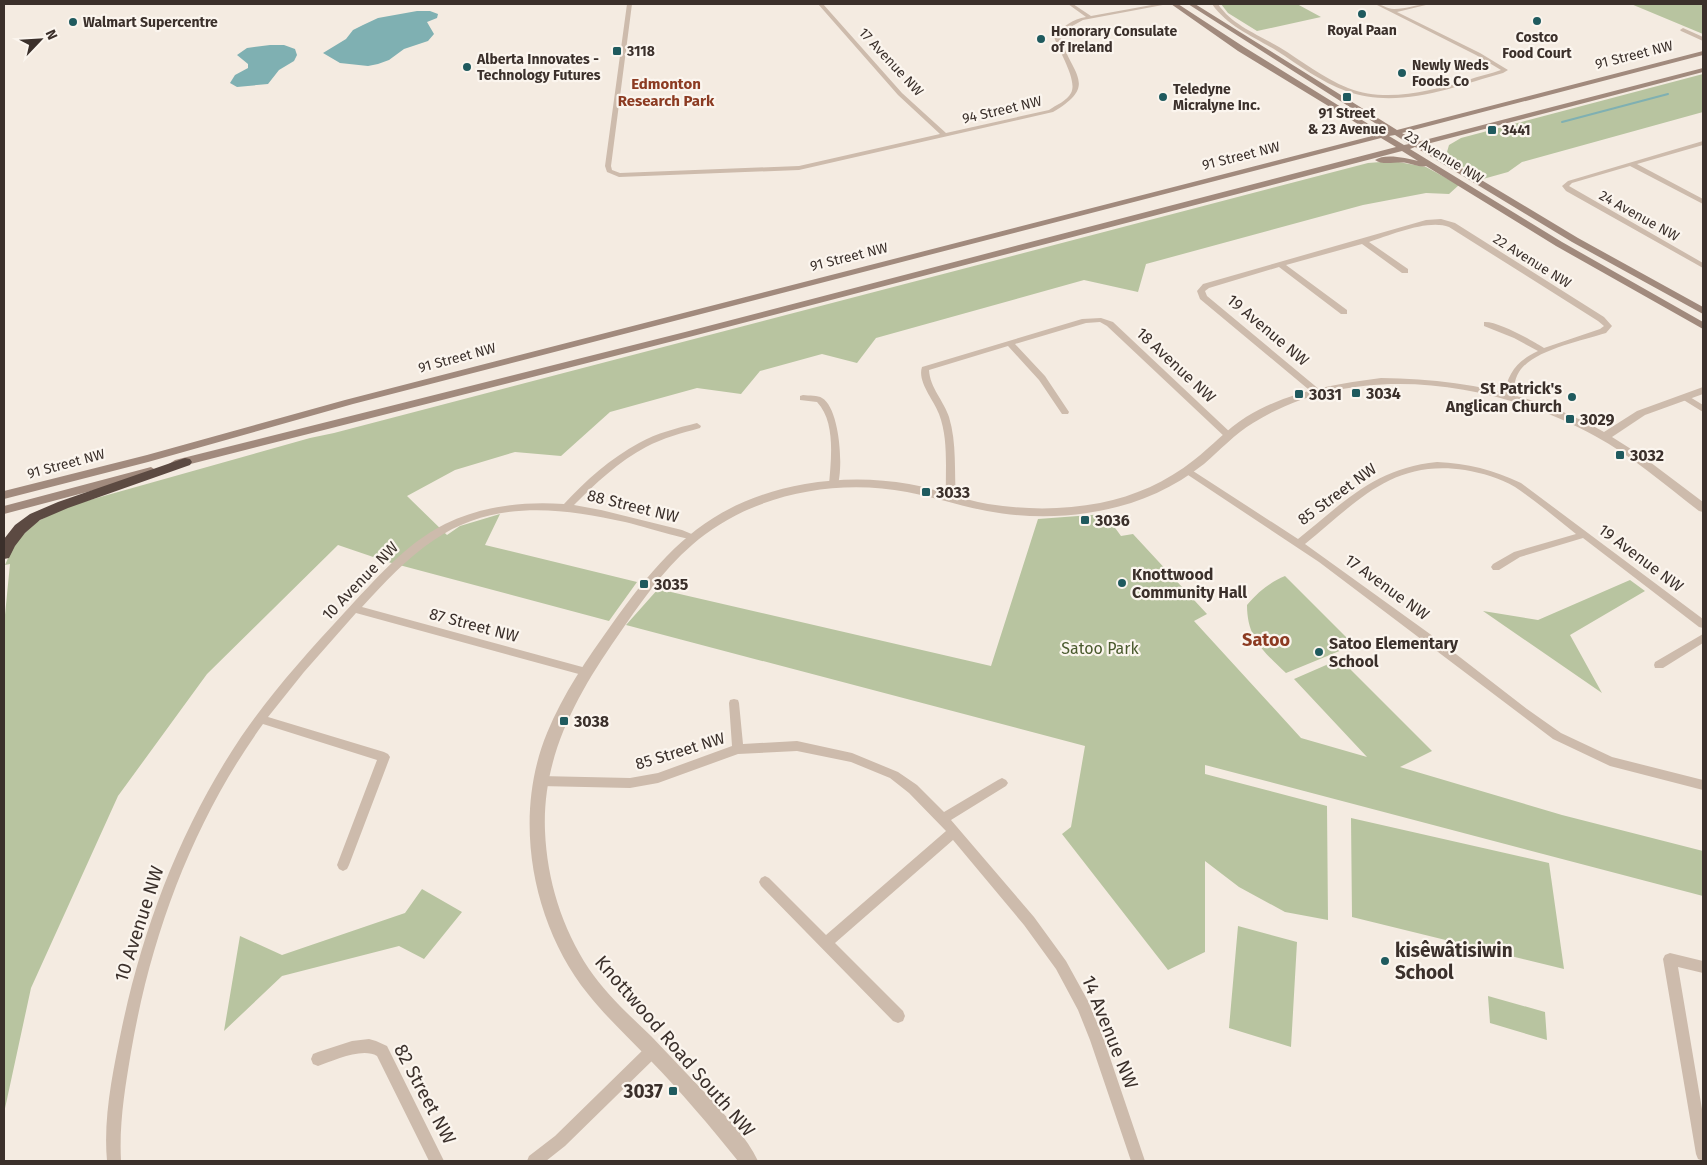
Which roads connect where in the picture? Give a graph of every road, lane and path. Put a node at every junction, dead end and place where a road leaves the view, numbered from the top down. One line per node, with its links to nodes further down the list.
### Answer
1 (629, 4): 25 (street, 94 Street NW)
2 (820, 4): 25 (street, 17 Avenue NW)
3 (1070, 4): 12 (street)
4 (1142, 4): 12 (street, 94 Street NW)
5 (1165, 4): 12 (street, 94 Street NW)
6 (1174, 4): 19 (main road, 23 Avenue NW)
7 (1191, 4): 22 (main road, 23 Avenue NW)
8 (1215, 4): 11 (street)
9 (1377, 4): 11 (street)
10 (1428, 4): 11 (street)
11 (1392, 11)
12 (1090, 17): 25 (street, 94 Street NW)
13 (1685, 29): 14 (street)
14 (1703, 37)
15 (1703, 53): 20 (main road, 91 Street NW)
16 (1703, 63): 18 (main road)
17 (1703, 70): 18 (main road, 91 Street NW)
18 (1649, 83): 24 (main road, 91 Street NW)
19 (1302, 86): 21 (main road, 23 Avenue NW); 26 (main road)
20 (1505, 104): 23 (main road, 91 Street NW); 28 (main road)
21 (1340, 110): 26 (main road, 23 Avenue NW); 29 (main road)
22 (1362, 112): 23 (main road); 26 (main road, 23 Avenue NW)
23 (1457, 116): 26 (main road, 91 Street NW)
24 (1459, 133): 28 (main road, 91 Street NW); 34 (main road)
25 (946, 136)
26 (1390, 136): 28 (main road, 23 Avenue NW); 29 (main road, 91 Street NW); 36 (main road)
27 (1703, 143): 30 (street)
28 (1408, 144): 32 (main road, 91 Street NW); 34 (main road, 23 Avenue NW); 35 (main road, 23 Avenue NW); 37 (main road)
29 (1334, 147): 63 (main road, 91 Street NW)
30 (1692, 147): 31 (street); 33 (street)
31 (1703, 152)
32 (1354, 161): 35 (main road); 36 (main road, 91 Street NW)
33 (1631, 164): 38 (street); 41 (street, 24 Avenue NW)
34 (1452, 165): 37 (main road, 23 Avenue NW)
35 (1441, 171): 46 (main road, 23 Avenue NW)
36 (1288, 178): 59 (main road, 91 Street NW)
37 (1514, 202): 43 (main road, 23 Avenue NW)
38 (1703, 202)
39 (1362, 241): 40 (street); 42 (street); 48 (street, 22 Avenue NW)
40 (1281, 265): 44 (street); 50 (street, 19 Avenue NW)
41 (1703, 266)
42 (1405, 271)
43 (1703, 311)
44 (1344, 312)
45 (1487, 324): 48 (street)
46 (1703, 326)
47 (1010, 343): 55 (street); 57 (street, 18 Avenue NW); 64 (street)
48 (1544, 351): 51 (street)
49 (1703, 390): 52 (street)
50 (1317, 392): 51 (street, Knottwood Road South NW); 57 (street, Knottwood Road South NW)
51 (1507, 396): 58 (street, Knottwood Road South NW)
52 (1685, 396): 54 (street); 58 (street)
53 (803, 398): 62 (street)
54 (1703, 409)
55 (1066, 412)
56 (697, 426): 65 (street, 88 Street NW)
57 (1229, 436): 61 (street, Knottwood Road South NW)
58 (1604, 437): 66 (street, Knottwood Road South NW)
59 (185, 462): 67 (main road, 91 Street NW); 72 (highway)
60 (1456, 466): 69 (street, 19 Avenue NW); 71 (street, 85 Street NW)
61 (1187, 471): 64 (street, Knottwood Road South NW); 71 (street, 17 Avenue NW)
62 (834, 485): 64 (street, Knottwood Road South NW); 70 (street, Knottwood Road South NW)
63 (4, 495)
64 (951, 499)
65 (568, 506): 68 (street, 88 Street NW); 70 (street, 88 Street NW)
66 (1703, 508)
67 (4, 510)
68 (454, 524): 74 (street, 10 Avenue NW)
69 (1583, 535): 73 (street, 19 Avenue NW); 75 (street, 19 Avenue NW)
70 (691, 537): 78 (street, Knottwood Road South NW)
71 (1298, 544): 85 (street, 17 Avenue NW)
72 (4, 554)
73 (1496, 567)
74 (354, 609): 78 (street, 87 Street NW); 80 (street, 10 Avenue NW)
75 (1703, 624)
76 (1703, 638): 77 (street)
77 (1659, 665)
78 (586, 672): 83 (street, Knottwood Road South NW)
79 (734, 702): 81 (street, 85 Street NW)
80 (260, 719): 88 (street); 97 (street, 10 Avenue NW)
81 (738, 750): 82 (street, 85 Street NW); 83 (street, 85 Street NW)
82 (894, 776): 86 (street, 14 Avenue NW)
83 (540, 781): 93 (street, Knottwood Road South NW)
84 (1002, 783): 86 (street)
85 (1703, 785)
86 (943, 819): 87 (street, 14 Avenue NW)
87 (954, 832): 90 (street); 101 (street, 14 Avenue NW)
88 (343, 865)
89 (765, 882): 90 (street)
90 (826, 943): 92 (street)
91 (1703, 967): 95 (street)
92 (898, 1016)
93 (652, 1051): 99 (street); 100 (street, Knottwood Road South NW)
94 (318, 1058): 98 (street, 82 Street NW)
95 (1700, 1111): 96 (street)
96 (1703, 1154)
97 (114, 1161)
98 (437, 1161)
99 (534, 1161)
100 (749, 1161)
101 (1138, 1161)

